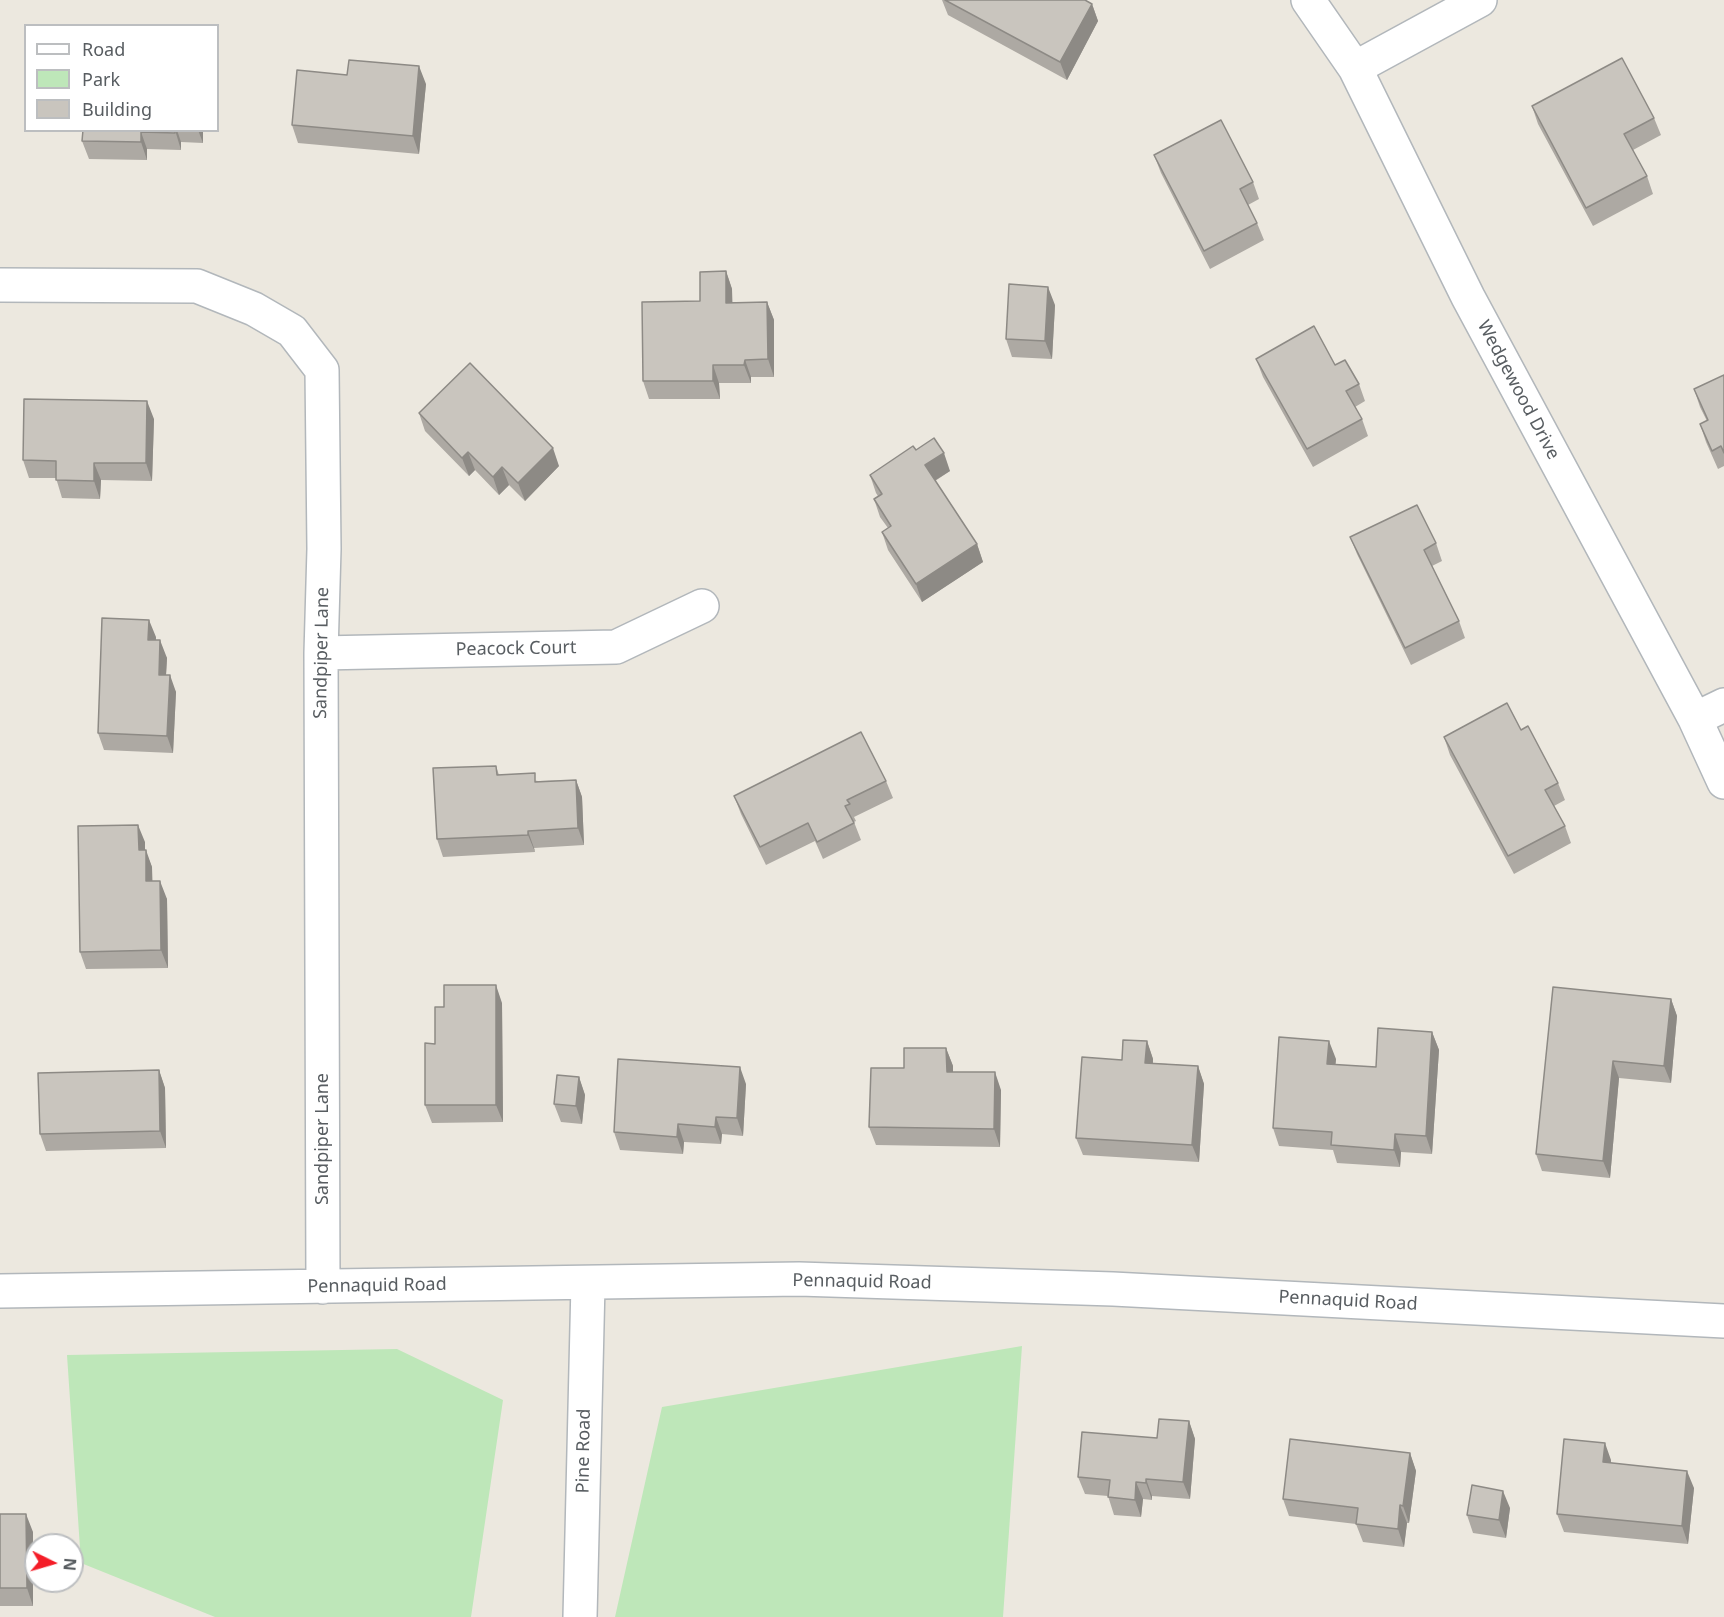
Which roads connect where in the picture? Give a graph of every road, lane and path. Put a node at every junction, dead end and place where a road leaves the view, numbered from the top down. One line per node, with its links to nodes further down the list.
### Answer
1 (1308, 0): 3 (street, Wedgewood Drive)
2 (1480, 0): 3 (street)
3 (1355, 68): 8 (street, Wedgewood Drive)
4 (0, 285): 6 (street, Sandpiper Lane)
5 (702, 606): 6 (street, Peacock Court)
6 (321, 653): 11 (street, Sandpiper Lane)
7 (1724, 705): 8 (street)
8 (1695, 719): 9 (street, Wedgewood Drive)
9 (1724, 782)
10 (588, 1284): 11 (street, Pennaquid Road); 13 (street, Pennaquid Road); 14 (street, Pine Road)
11 (323, 1287): 12 (street, Pennaquid Road)
12 (0, 1291)
13 (1724, 1321)
14 (580, 1617)

